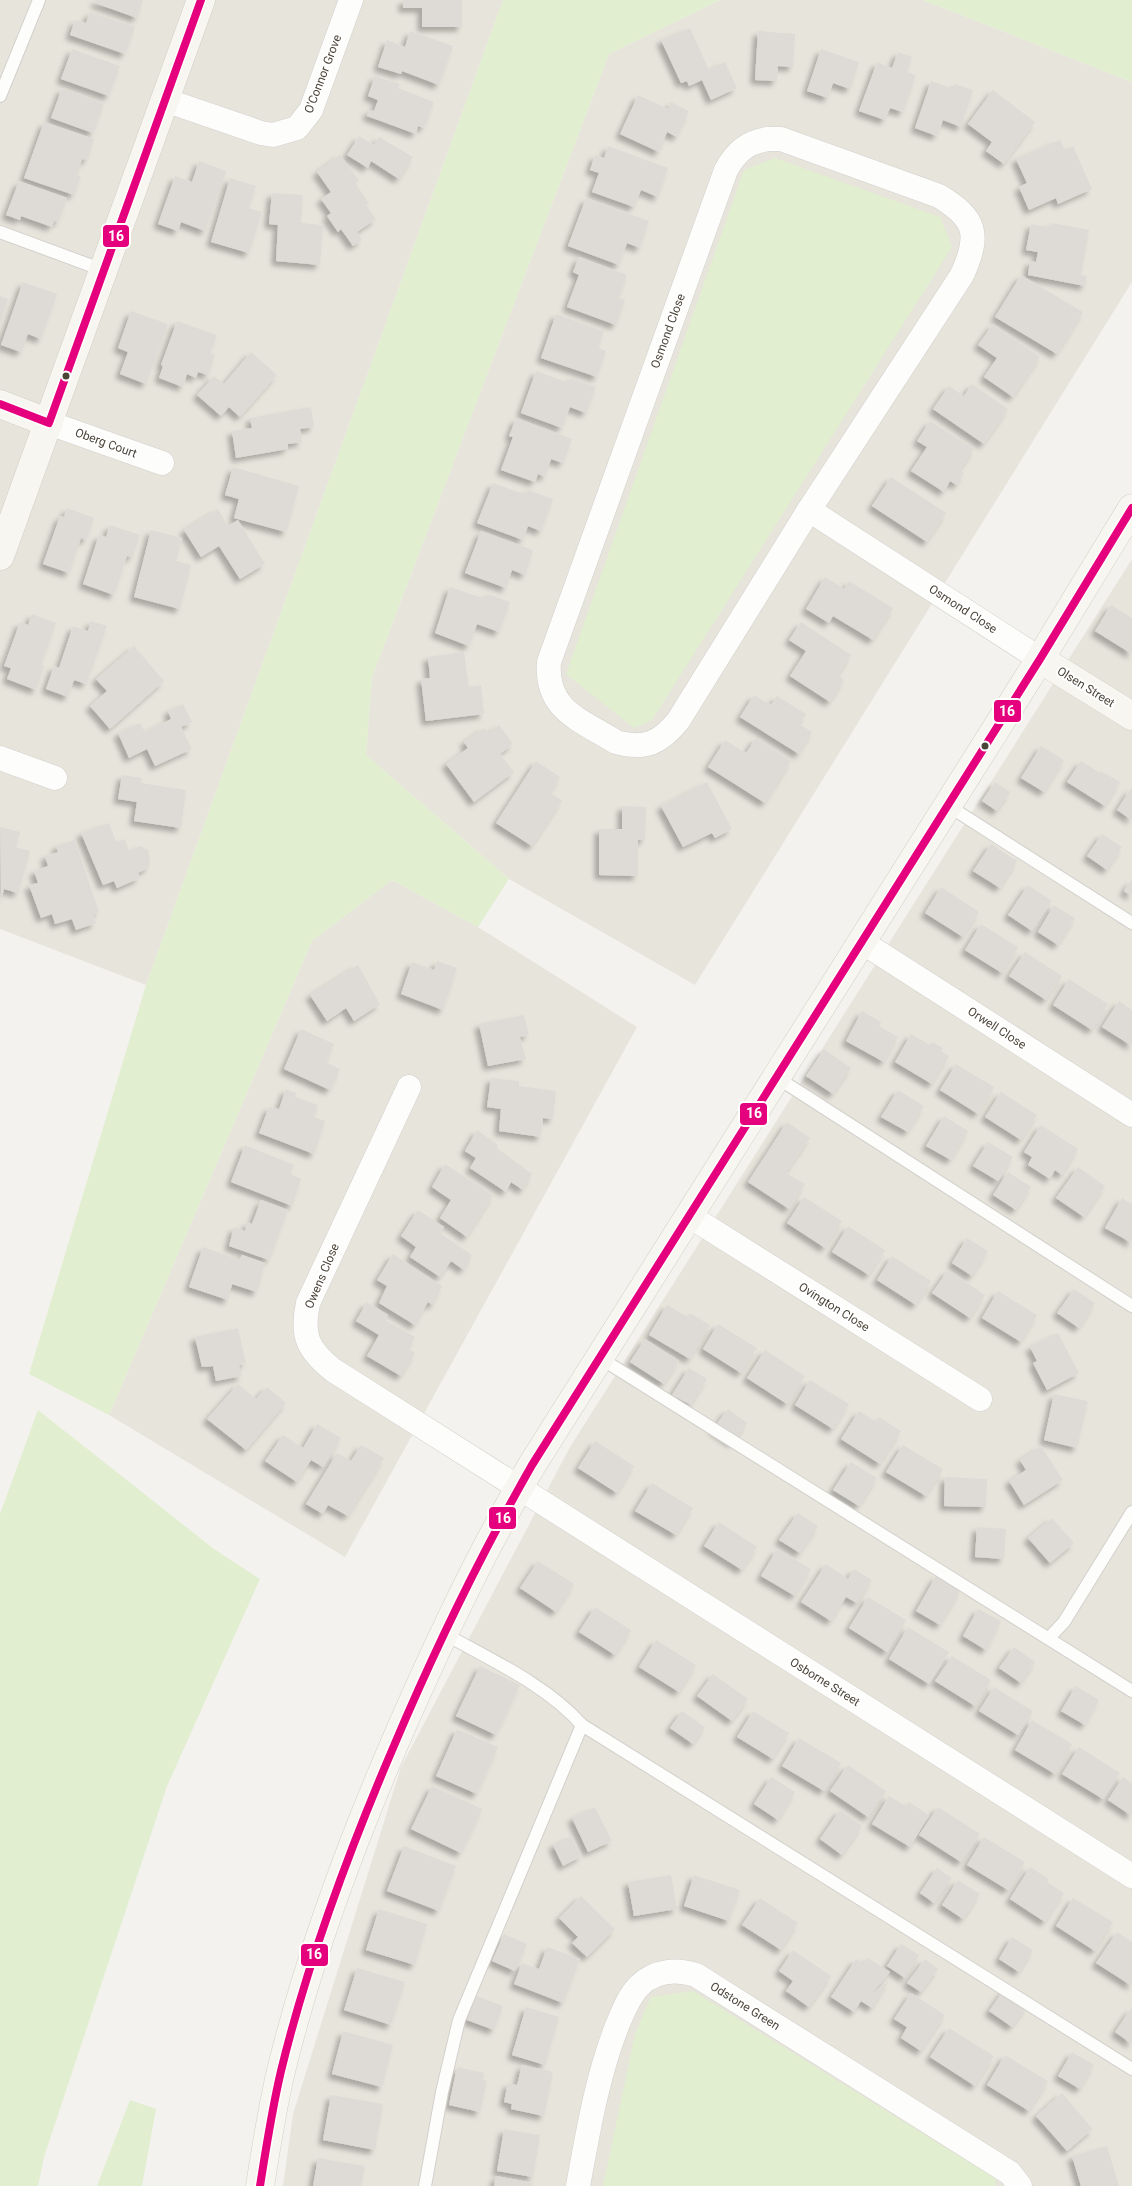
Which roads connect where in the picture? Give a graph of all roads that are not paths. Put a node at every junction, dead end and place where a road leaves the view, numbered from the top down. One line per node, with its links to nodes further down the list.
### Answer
1 (39, 0): 4 (lane)
2 (201, 0): 5 (street)
3 (351, 0): 5 (street, O'Connor Grove)
4 (0, 96)
5 (165, 100): 7 (street)
6 (0, 232): 7 (lane)
7 (103, 270): 9 (street)
8 (0, 404): 9 (street)
9 (49, 423): 10 (street, Oberg Court); 13 (street)
10 (162, 463)
11 (809, 510): 11 (street, Osmond Close); 14 (street, Osmond Close)
12 (1128, 522): 14 (street)
13 (0, 556)
14 (1040, 659): 15 (street, Olsen Street); 18 (street)
15 (1132, 716)
16 (0, 758): 17 (street)
17 (55, 778)
18 (947, 805): 19 (lane); 20 (street)
19 (1132, 923)
20 (862, 942): 21 (street); 23 (street, Orwell Close)
21 (776, 1077): 24 (street); 25 (lane)
22 (409, 1087): 28 (street, Owens Close)
23 (1132, 1115)
24 (688, 1215): 26 (street); 27 (street, Ovington Close)
25 (1132, 1306)
26 (600, 1358): 28 (street); 31 (lane)
27 (980, 1399)
28 (519, 1488): 30 (street); 34 (street, Osborne Street)
29 (1132, 1512): 31 (lane)
30 (443, 1633): 33 (lane); 36 (street)
31 (1049, 1638): 32 (lane)
32 (1132, 1691)
33 (582, 1725): 35 (lane); 37 (lane)
34 (1132, 1876)
35 (1132, 2069)
36 (260, 2186)
37 (425, 2186)
38 (578, 2186): 39 (street, Odstone Green)
39 (1020, 2186)

